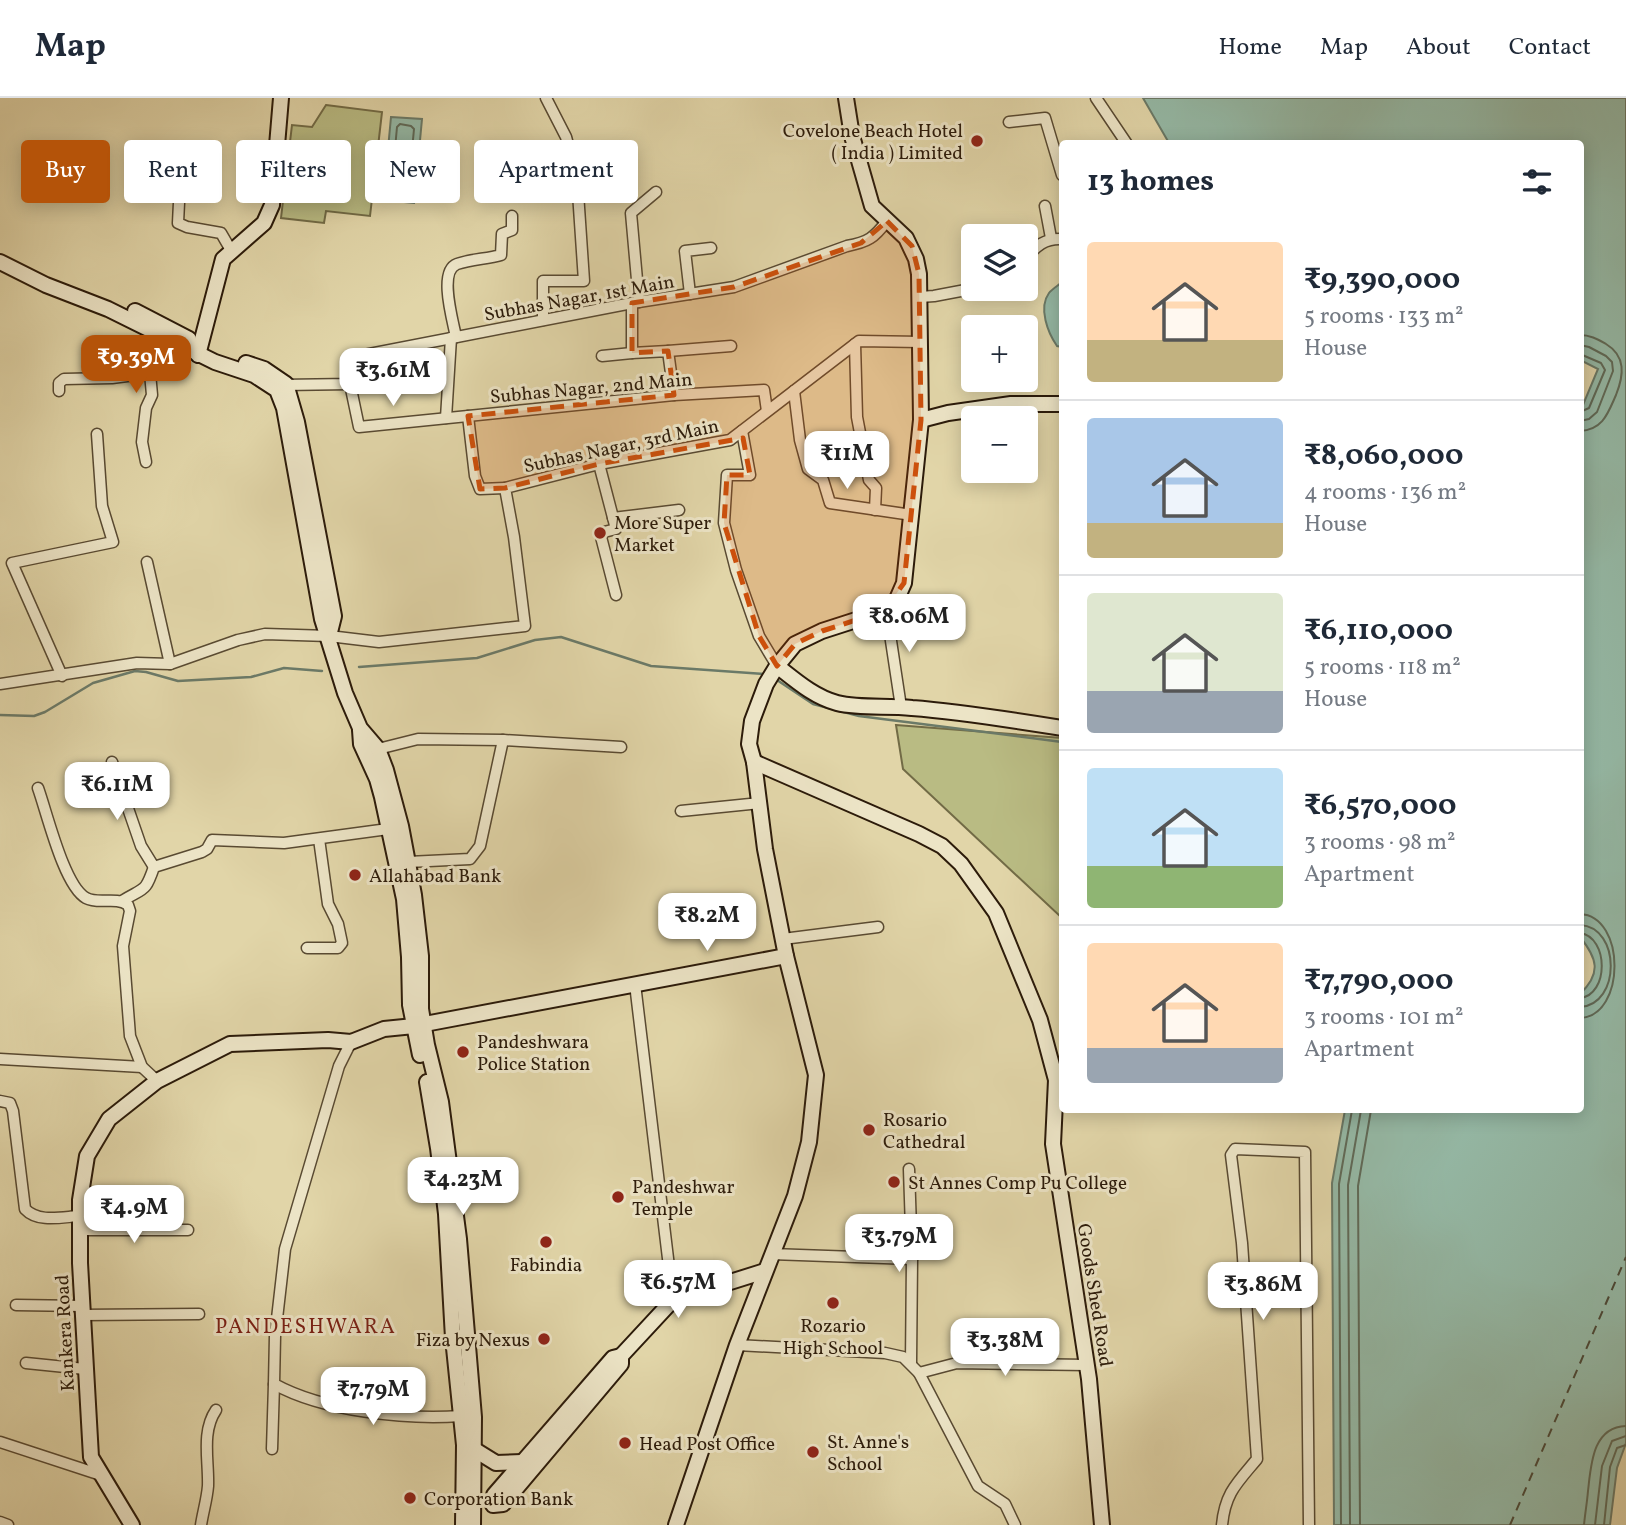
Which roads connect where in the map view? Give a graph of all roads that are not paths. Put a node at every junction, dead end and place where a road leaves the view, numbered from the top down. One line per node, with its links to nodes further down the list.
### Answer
1 (281, 98): 18 (main road)
2 (546, 98): 24 (street)
3 (846, 98): 12 (main road)
4 (1096, 98): 6 (street)
5 (1009, 122): 7 (street)
6 (1124, 140)
7 (1059, 164)
8 (656, 192): 23 (street)
9 (179, 203): 18 (street)
10 (1045, 206): 13 (street)
11 (512, 216): 25 (street)
12 (887, 221): 21 (street, Subhas Nagar, 1st Main); 22 (main road)
13 (1051, 238): 14 (street); 15 (street)
14 (1059, 239)
15 (1038, 245)
16 (711, 248): 21 (street)
17 (0, 251): 30 (main road)
18 (232, 252): 30 (main road)
19 (0, 262): 26 (main road)
20 (961, 291): 22 (street)
21 (690, 294): 23 (street, Subhas Nagar, 1st Main)
22 (920, 297): 27 (main road)
23 (636, 302): 24 (street, Subhas Nagar, 1st Main); 32 (street)
24 (543, 320): 25 (street, Subhas Nagar, 1st Main)
25 (453, 338): 35 (street, Subhas Nagar, 1st Main); 43 (street)
26 (167, 339): 30 (main road); 34 (street)
27 (921, 342): 28 (street); 44 (main road)
28 (855, 344): 38 (street, Subhas Nagar, 3rd Main); 51 (street)
29 (731, 346): 31 (street)
30 (199, 350): 36 (main road)
31 (668, 351): 32 (street); 39 (street)
32 (632, 353): 33 (street)
33 (602, 356)
34 (150, 373): 37 (street); 47 (street)
35 (350, 384): 36 (street); 43 (street, Subhas Nagar, 2nd Main)
36 (281, 387): 57 (main road)
37 (59, 391)
38 (794, 391): 41 (street, Subhas Nagar, 3rd Main); 51 (street)
39 (674, 395): 41 (street, Subhas Nagar, 2nd Main); 42 (street, Subhas Nagar, 2nd Main)
40 (1059, 404): 44 (main road)
41 (767, 411): 45 (street, Subhas Nagar, 3rd Main)
42 (468, 416): 43 (street, Subhas Nagar, 2nd Main); 49 (street)
43 (446, 418)
44 (921, 420): 52 (main road)
45 (742, 431): 48 (street, Subhas Nagar, 3rd Main); 59 (street)
46 (97, 434): 60 (street)
47 (146, 462)
48 (598, 464): 49 (street, Subhas Nagar, 3rd Main); 53 (street)
49 (505, 488): 57 (street, Subhas Nagar, 3rd Main)
50 (680, 510): 53 (street)
51 (875, 510): 52 (street)
52 (912, 515): 56 (main road)
53 (613, 518): 55 (street)
54 (148, 562): 58 (street)
55 (616, 595)
56 (884, 611): 59 (main road); 62 (street)
57 (329, 636): 58 (street, Subhas Nagar, 3rd Main); 63 (main road)
58 (170, 664): 60 (street, Subhas Nagar, 3rd Main)
59 (778, 666): 62 (main road); 69 (main road)
60 (62, 676): 61 (street, Subhas Nagar, 3rd Main)
61 (0, 684)
62 (901, 707): 64 (main road)
63 (360, 728): 67 (main road); 73 (main road)
64 (1059, 728)
65 (503, 740): 66 (street); 67 (street); 75 (street)
66 (621, 747)
67 (378, 749): 73 (main road)
68 (112, 762): 76 (street)
69 (754, 762): 71 (main road); 106 (main road, Goods Shed Road)
70 (38, 788): 77 (street)
71 (760, 803): 72 (street); 79 (main road)
72 (681, 811)
73 (394, 828): 74 (street); 75 (main road); 83 (main road)
74 (319, 839): 76 (street); 80 (street)
75 (408, 862): 83 (main road)
76 (154, 867): 77 (street)
77 (122, 901): 86 (street)
78 (878, 927): 79 (street)
79 (783, 939): 81 (main road)
80 (307, 948)
81 (786, 956): 82 (main road); 93 (main road)
82 (635, 984): 83 (main road); 97 (street)
83 (419, 1024): 84 (main road); 87 (main road)
84 (351, 1042): 88 (main road, Kankera Road); 109 (street)
85 (0, 1059): 86 (street)
86 (142, 1067): 88 (street)
87 (430, 1077): 111 (main road); 114 (main road)
88 (157, 1081): 91 (main road, Kankera Road)
89 (0, 1101): 91 (street)
90 (909, 1169): 94 (street)
91 (80, 1223): 92 (street); 100 (main road, Kankera Road)
92 (188, 1230)
93 (771, 1254): 94 (street); 95 (main road)
94 (912, 1259): 105 (street)
95 (765, 1271): 96 (main road); 98 (main road)
96 (733, 1282): 97 (main road); 98 (main road)
97 (673, 1300): 103 (main road)
98 (754, 1301): 102 (main road)
99 (16, 1305): 100 (street)
100 (82, 1311): 101 (street); 107 (main road, Kankera Road)
101 (199, 1314)
102 (737, 1345): 105 (street); 123 (main road)
103 (621, 1356): 115 (main road); 117 (main road)
104 (26, 1363): 107 (street)
105 (911, 1363): 108 (street)
106 (1087, 1365): 108 (street); 125 (main road, Goods Shed Road)
107 (85, 1369): 116 (main road, Kankera Road)
108 (919, 1373): 124 (street)
109 (274, 1384): 111 (street); 113 (street)
110 (216, 1410): 122 (street)
111 (461, 1416): 118 (main road)
112 (0, 1442): 116 (street)
113 (272, 1449)
114 (475, 1450): 115 (main road); 118 (main road)
115 (522, 1462): 117 (main road)
116 (104, 1476): 121 (main road, Kankera Road)
117 (493, 1505): 118 (main road)
118 (468, 1521)
119 (0, 1522): 120 (street)
120 (8, 1525)
121 (132, 1525)
122 (201, 1525)
123 (676, 1525)
124 (1015, 1525)
125 (1102, 1525)
126 (1222, 1525): 127 (street)
127 (1309, 1525)

